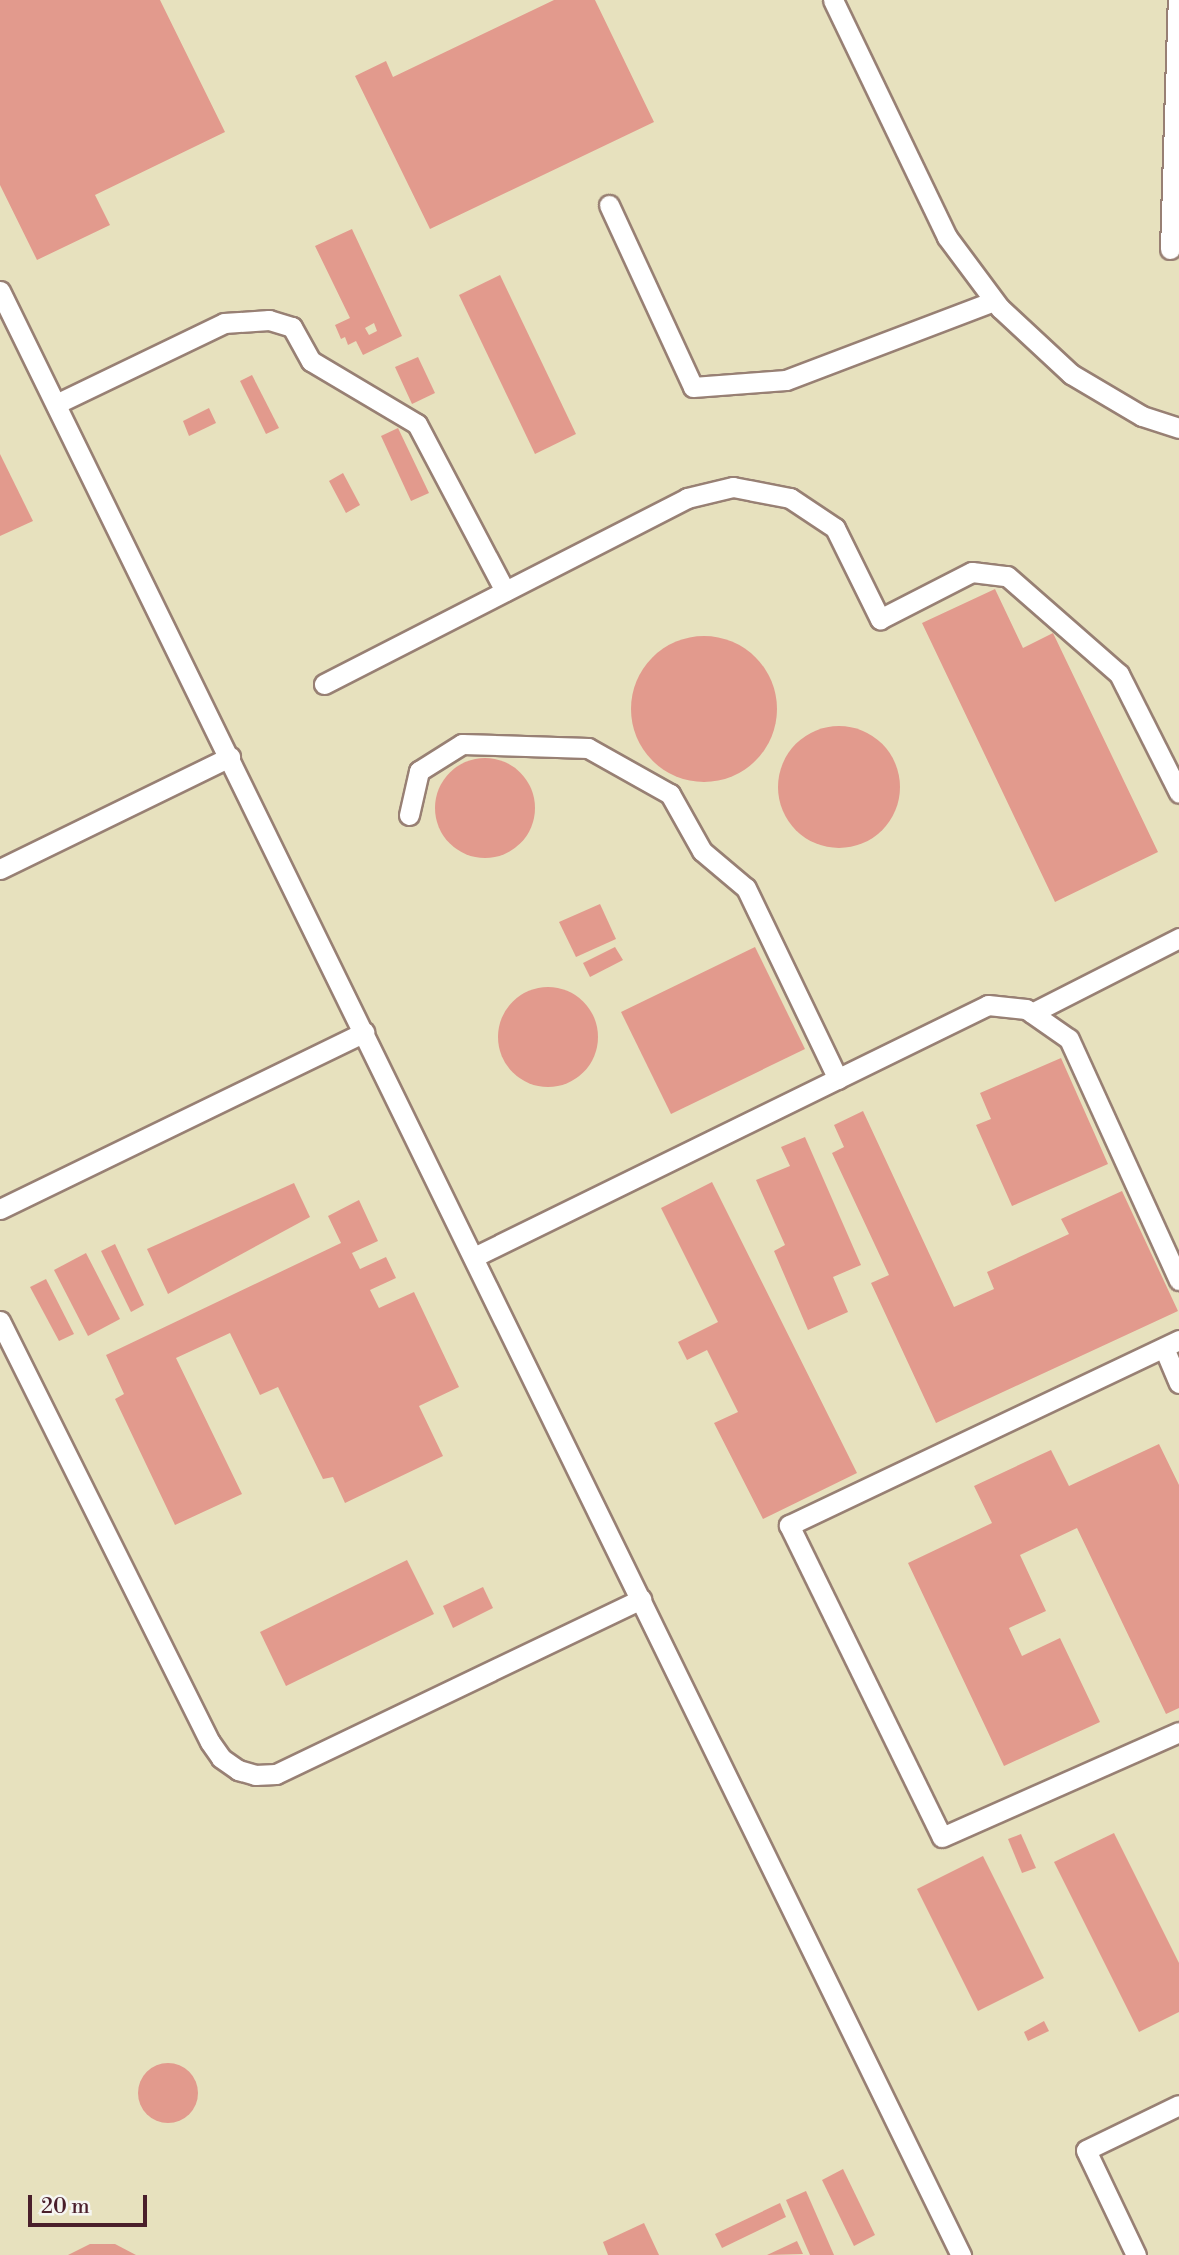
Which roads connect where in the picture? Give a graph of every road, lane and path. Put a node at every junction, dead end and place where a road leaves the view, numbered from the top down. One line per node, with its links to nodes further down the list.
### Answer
1 (832, 0): 6 (lane)
2 (1178, 0): 4 (lane)
3 (609, 205): 6 (lane)
4 (1170, 249)
5 (0, 291): 7 (lane)
6 (994, 301): 8 (lane)
7 (56, 404): 9 (lane); 11 (lane)
8 (1179, 428)
9 (505, 591): 10 (lane); 12 (lane)
10 (324, 684)
11 (230, 757): 14 (lane); 17 (lane)
12 (1179, 793)
13 (409, 815): 18 (lane)
14 (0, 869)
15 (1179, 939): 16 (lane)
16 (1032, 1013): 18 (lane); 21 (lane)
17 (364, 1032): 19 (lane); 20 (lane)
18 (838, 1079): 20 (lane)
19 (0, 1209)
20 (474, 1257): 25 (lane)
21 (1179, 1280)
22 (0, 1321): 25 (lane)
23 (1171, 1344): 24 (lane); 26 (lane)
24 (1179, 1383)
25 (641, 1599): 28 (lane)
26 (1179, 1732)
27 (1179, 2105): 29 (lane)
28 (961, 2255)
29 (1136, 2255)

